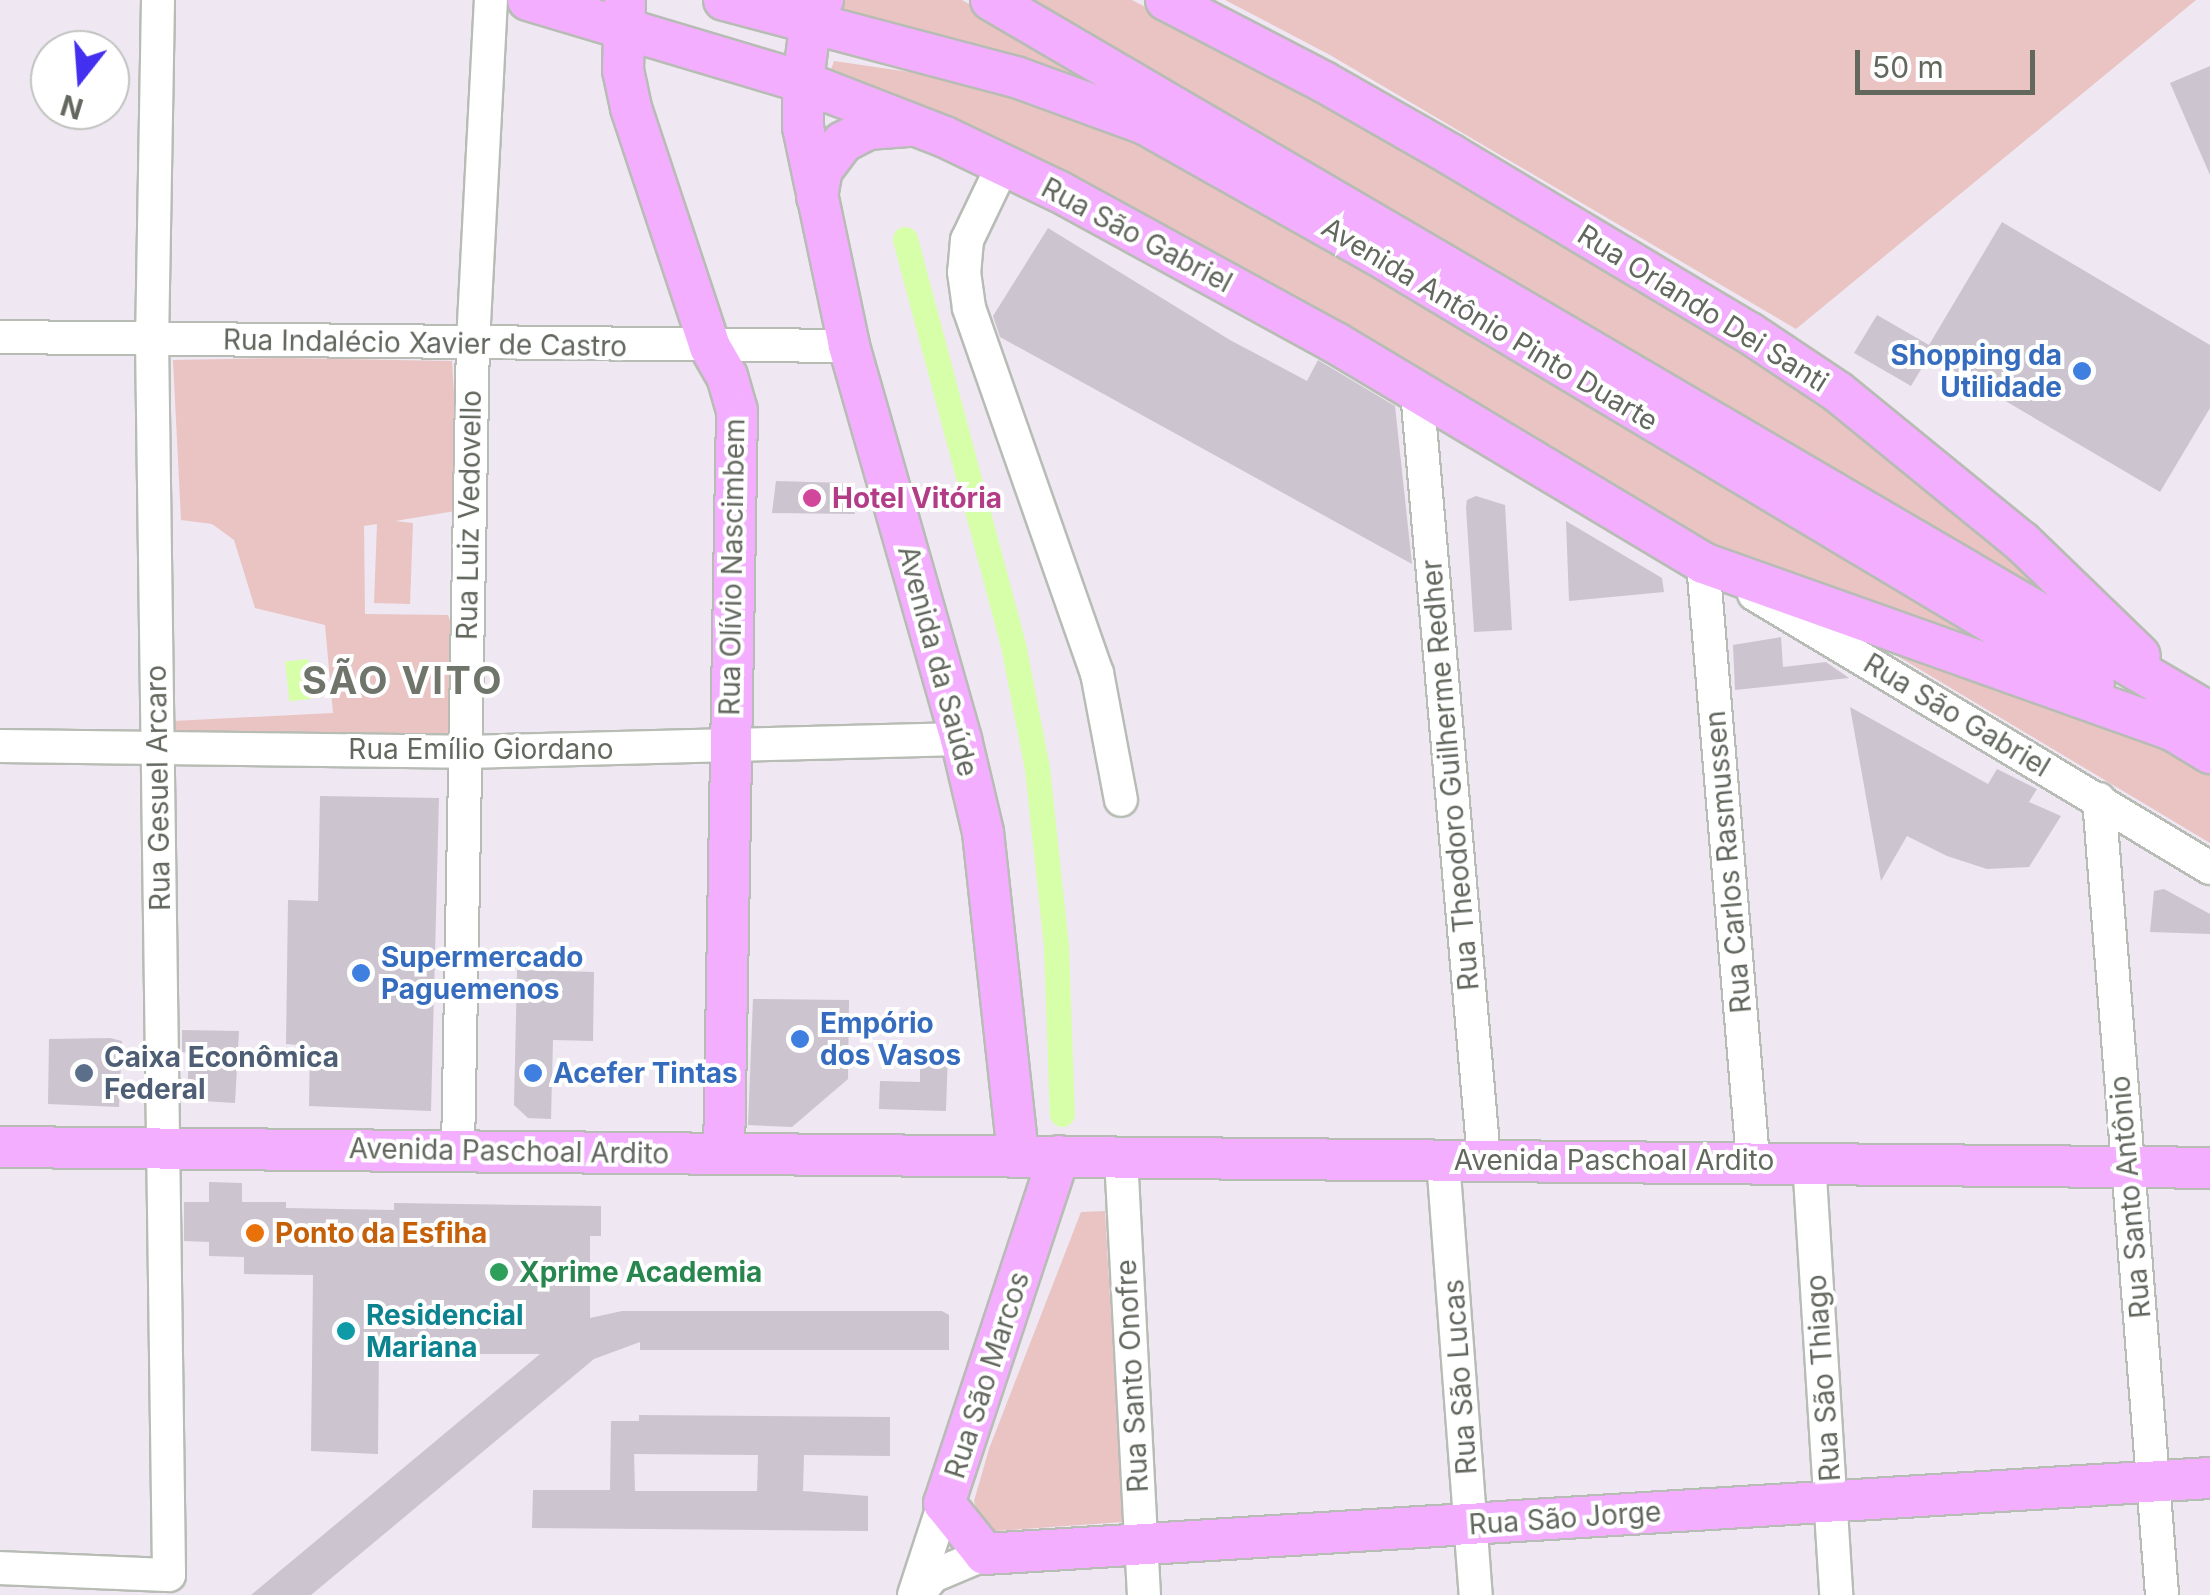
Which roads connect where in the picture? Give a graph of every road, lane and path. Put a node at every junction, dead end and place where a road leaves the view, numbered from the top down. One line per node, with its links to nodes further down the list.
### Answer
1 (158, 0): 14 (street, Rua Gesuel Arcaro)
2 (491, 0): 15 (street, Rua Luiz Vedovello)
3 (528, 0): 7 (main road, Rua São Gabriel)
4 (724, 0): 8 (main road, Avenida Antônio Pinto Duarte)
5 (991, 0): 20 (main road, Avenida Antônio Pinto Duarte)
6 (1166, 0): 20 (main road, Rua Orlando Dei Santi)
7 (624, 13): 9 (main road, Rua São Gabriel); 17 (main road, Rua Olívio Nascimbem)
8 (816, 13): 9 (main road, Avenida da Saúde); 20 (main road, Avenida Antônio Pinto Duarte)
9 (803, 82): 10 (main road, Rua São Gabriel); 12 (main road, Avenida da Saúde)
10 (921, 128): 11 (main road, Rua São Gabriel); 12 (main road)
11 (1003, 165): 18 (main road, Rua São Gabriel); 28 (street)
12 (817, 201): 16 (main road, Avenida da Saúde)
13 (0, 337): 14 (street, Rua Indalécio Xavier de Castro)
14 (152, 339): 15 (street, Rua Indalécio Xavier de Castro); 24 (street, Rua Gesuel Arcaro)
15 (473, 342): 17 (street, Rua Indalécio Xavier de Castro); 25 (street, Rua Luiz Vedovello)
16 (849, 346): 17 (street, Rua Indalécio Xavier de Castro); 21 (main road, Avenida da Saúde)
17 (710, 347): 22 (main road, Rua Olívio Nascimbem)
18 (1417, 391): 19 (main road, Rua São Gabriel); 37 (street, Rua Theodoro Guilherme Redher)
19 (1702, 563): 20 (main road, Rua São Gabriel); 27 (street, Rua São Gabriel); 39 (street, Rua Carlos Rasmussen)
20 (2188, 714): 26 (main road, Avenida Antônio Pinto Duarte)
21 (961, 739): 22 (street, Rua Emílio Giordano); 34 (main road, Avenida da Saúde)
22 (729, 745): 25 (street, Rua Emílio Giordano); 33 (main road, Rua Olívio Nascimbem)
23 (0, 746): 24 (street, Rua Emílio Giordano)
24 (158, 748): 25 (street, Rua Emílio Giordano); 31 (street, Rua Gesuel Arcaro)
25 (464, 752): 32 (street, Rua Luiz Vedovello)
26 (2210, 753)
27 (2100, 799): 29 (street, Rua São Gabriel); 41 (street, Rua Santo Antônio)
28 (1121, 800)
29 (2210, 868)
30 (0, 1147): 31 (main road, Avenida Paschoal Ardito)
31 (164, 1148): 32 (main road, Avenida Paschoal Ardito); 52 (street, Rua Gesuel Arcaro)
32 (458, 1150): 33 (main road, Avenida Paschoal Ardito)
33 (724, 1153): 34 (main road, Avenida Paschoal Ardito)
34 (1018, 1155): 35 (main road, Avenida Paschoal Ardito); 43 (main road)
35 (1059, 1156): 36 (main road, Avenida Paschoal Ardito); 43 (main road, Rua São Marcos)
36 (1121, 1157): 38 (main road, Avenida Paschoal Ardito); 49 (street, Rua Santo Onofre)
37 (1484, 1159): 38 (main road, Avenida Paschoal Ardito); 39 (main road, Avenida Paschoal Ardito)
38 (1443, 1160): 48 (street, Rua São Lucas)
39 (1753, 1160): 40 (main road, Avenida Paschoal Ardito)
40 (1809, 1161): 41 (main road, Avenida Paschoal Ardito); 46 (street, Rua São Thiago)
41 (2128, 1167): 42 (main road, Avenida Paschoal Ardito); 45 (street, Rua Santo Antônio)
42 (2210, 1168)
43 (1046, 1195): 47 (main road, Rua São Marcos)
44 (2210, 1478): 45 (main road, Rua São Jorge)
45 (2153, 1482): 46 (main road, Rua São Jorge); 57 (street, Rua Santo Antônio)
46 (1830, 1502): 48 (main road, Rua São Jorge); 56 (street, Rua São Thiago)
47 (944, 1503): 50 (main road); 53 (street, Rua São Marcos)
48 (1471, 1524): 49 (main road, Rua São Jorge); 55 (street, Rua São Lucas)
49 (1140, 1546): 50 (main road, Rua São Jorge); 54 (street, Rua Santo Onofre)
50 (985, 1554): 53 (street, Rua São Marcos)
51 (0, 1568): 52 (street)
52 (177, 1585)
53 (916, 1595)
54 (1144, 1595)
55 (1476, 1595)
56 (1836, 1595)
57 (2162, 1595)

